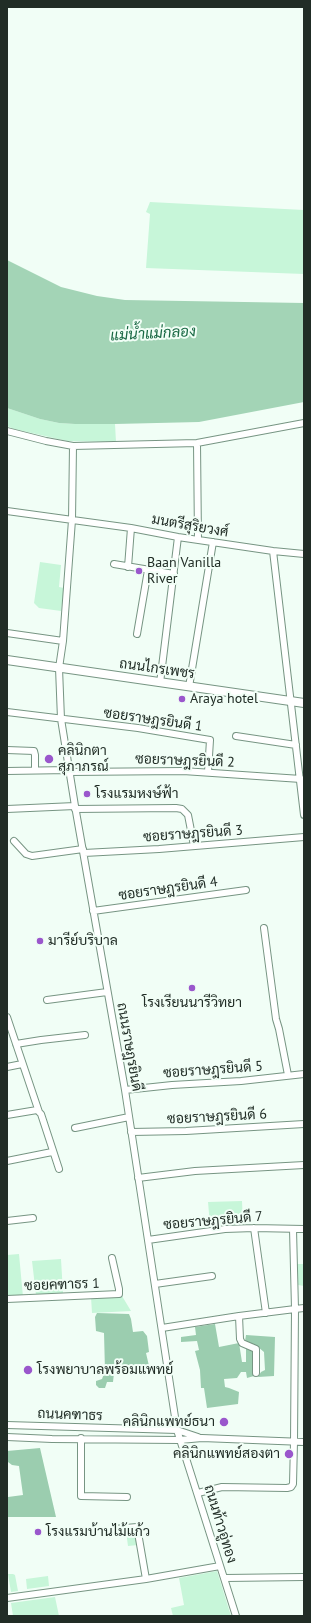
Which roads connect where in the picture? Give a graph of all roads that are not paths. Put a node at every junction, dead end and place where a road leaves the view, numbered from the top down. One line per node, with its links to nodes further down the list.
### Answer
1 (304, 423): 3 (street)
2 (7, 431): 4 (street)
3 (197, 444): 4 (street); 9 (street)
4 (73, 446): 6 (street, ถนนราษฎรยินดี)
5 (7, 511): 6 (street, มนตรีสุริยวงศ์)
6 (72, 520): 7 (street, มนตรีสุริยวงศ์); 19 (street, ถนนราษฎรยินดี)
7 (131, 528): 8 (street, มนตรีสุริยวงศ์); 14 (street)
8 (178, 537): 9 (street, มนตรีสุริยวงศ์); 16 (street)
9 (198, 540): 10 (street, มนตรีสุริยวงศ์)
10 (213, 542): 11 (street, มนตรีสุริยวงศ์); 23 (street)
11 (273, 552): 12 (street, มนตรีสุริยวงศ์); 24 (street)
12 (304, 554)
13 (114, 564): 14 (street)
14 (128, 567): 15 (street)
15 (148, 570): 16 (street); 18 (street)
16 (174, 574): 22 (street)
17 (7, 634): 19 (street)
18 (137, 634)
19 (63, 641): 21 (street, ถนนราษฎรยินดี)
20 (7, 660): 21 (main road, ถนนไกรเพชร)
21 (59, 668): 22 (main road, ถนนไกรเพชร); 27 (street, ถนนราษฎรยินดี)
22 (160, 682): 23 (main road, ถนนไกรเพชร)
23 (189, 687): 24 (main road, ถนนไกรเพชร)
24 (291, 701): 25 (main road, ถนนไกรเพชร); 29 (street)
25 (304, 703)
26 (7, 712): 27 (street)
27 (61, 719): 33 (street, ถนนราษฎรยินดี); 34 (street, ซอยราษฎรยินดี 1)
28 (236, 736): 29 (street)
29 (296, 745): 35 (street)
30 (7, 750): 31 (street)
31 (35, 770): 32 (street, ซอยราษฎรยินดี 2); 33 (street, ซอยราษฎรยินดี 2)
32 (7, 771)
33 (69, 771): 34 (street, ซอยราษฎรยินดี 2); 36 (street, ถนนราษฎรยินดี)
34 (208, 772): 35 (street, ซอยราษฎรยินดี 2)
35 (301, 779): 38 (street)
36 (75, 807): 37 (street); 41 (street); 42 (street, ถนนราษฎรยินดี)
37 (7, 809)
38 (304, 815)
39 (304, 837): 41 (street, ซอยราษฎรยินดี 3)
40 (14, 841): 42 (street, ซอยราษฎรยินดี 3)
41 (194, 846): 42 (street, ซอยราษฎรยินดี 3)
42 (83, 851): 44 (street, ถนนราษฎรยินดี)
43 (246, 890): 44 (street, ซอยราษฎรยินดี 4)
44 (93, 911): 46 (street, ถนนราษฎรยินดี)
45 (264, 928): 54 (street)
46 (107, 992): 47 (street); 55 (street, ถนนราษฎรยินดี)
47 (47, 1000)
48 (7, 1018): 50 (street)
49 (85, 1035): 50 (street)
50 (16, 1044): 51 (street)
51 (22, 1064): 52 (street); 56 (street)
52 (7, 1067)
53 (304, 1074): 54 (street, ซอยราษฎรยินดี 5)
54 (288, 1076): 55 (street, ซอยราษฎรยินดี 5)
55 (125, 1090): 58 (street, ถนนราษฎรยินดี)
56 (39, 1112): 57 (street); 62 (street)
57 (7, 1115)
58 (129, 1117): 60 (street); 61 (street, ถนนราษฎรยินดี)
59 (304, 1124): 61 (street, ซอยราษฎรยินดี 6)
60 (75, 1128)
61 (131, 1132): 66 (street, ถนนราษฎรยินดี)
62 (52, 1152): 63 (street); 65 (street)
63 (7, 1161)
64 (304, 1165): 66 (street)
65 (59, 1169)
66 (138, 1178): 72 (street, ถนนราษฎรยินดี)
67 (33, 1218): 68 (street)
68 (7, 1221)
69 (254, 1228): 70 (street, ซอยราษฎรยินดี 7); 72 (street, ซอยราษฎรยินดี 7); 79 (street)
70 (293, 1229): 71 (street, ซอยราษฎรยินดี 7); 78 (street)
71 (304, 1229)
72 (148, 1240): 75 (street, ถนนราษฎรยินดี)
73 (112, 1258): 76 (street, ซอยคฑาธร 1)
74 (212, 1276): 75 (street)
75 (155, 1284): 81 (street, ถนนราษฎรยินดี)
76 (7, 1299)
77 (304, 1308): 78 (street)
78 (295, 1309): 79 (street); 89 (street)
79 (266, 1312): 80 (street)
80 (239, 1316): 81 (street); 82 (street)
81 (162, 1328): 84 (street, ถนนราษฎรยินดี)
82 (256, 1373)
83 (7, 1425): 84 (street, ถนนคฑาธร)
84 (177, 1430): 87 (street, ถนนคฑาธร); 88 (street, ถนนท้าวอู่ทอง)
85 (7, 1437): 86 (street, ถนนคฑาธร)
86 (81, 1438): 88 (street, ถนนคฑาธร); 92 (street)
87 (202, 1438): 88 (street, ถนนคฑาธร); 89 (street, ถนนคฑาธร)
88 (180, 1440): 91 (street, ถนนท้าวอู่ทอง)
89 (294, 1442): 90 (street, ถนนคฑาธร); 91 (street)
90 (304, 1442)
91 (198, 1493): 94 (street, ถนนท้าวอู่ทอง)
92 (127, 1496)
93 (114, 1529): 97 (street)
94 (220, 1566): 96 (street, ถนนท้าวอู่ทอง); 97 (street)
95 (304, 1577): 96 (street)
96 (225, 1578): 99 (street, ถนนท้าวอู่ทอง)
97 (146, 1579): 98 (street)
98 (7, 1598)
99 (236, 1616)

